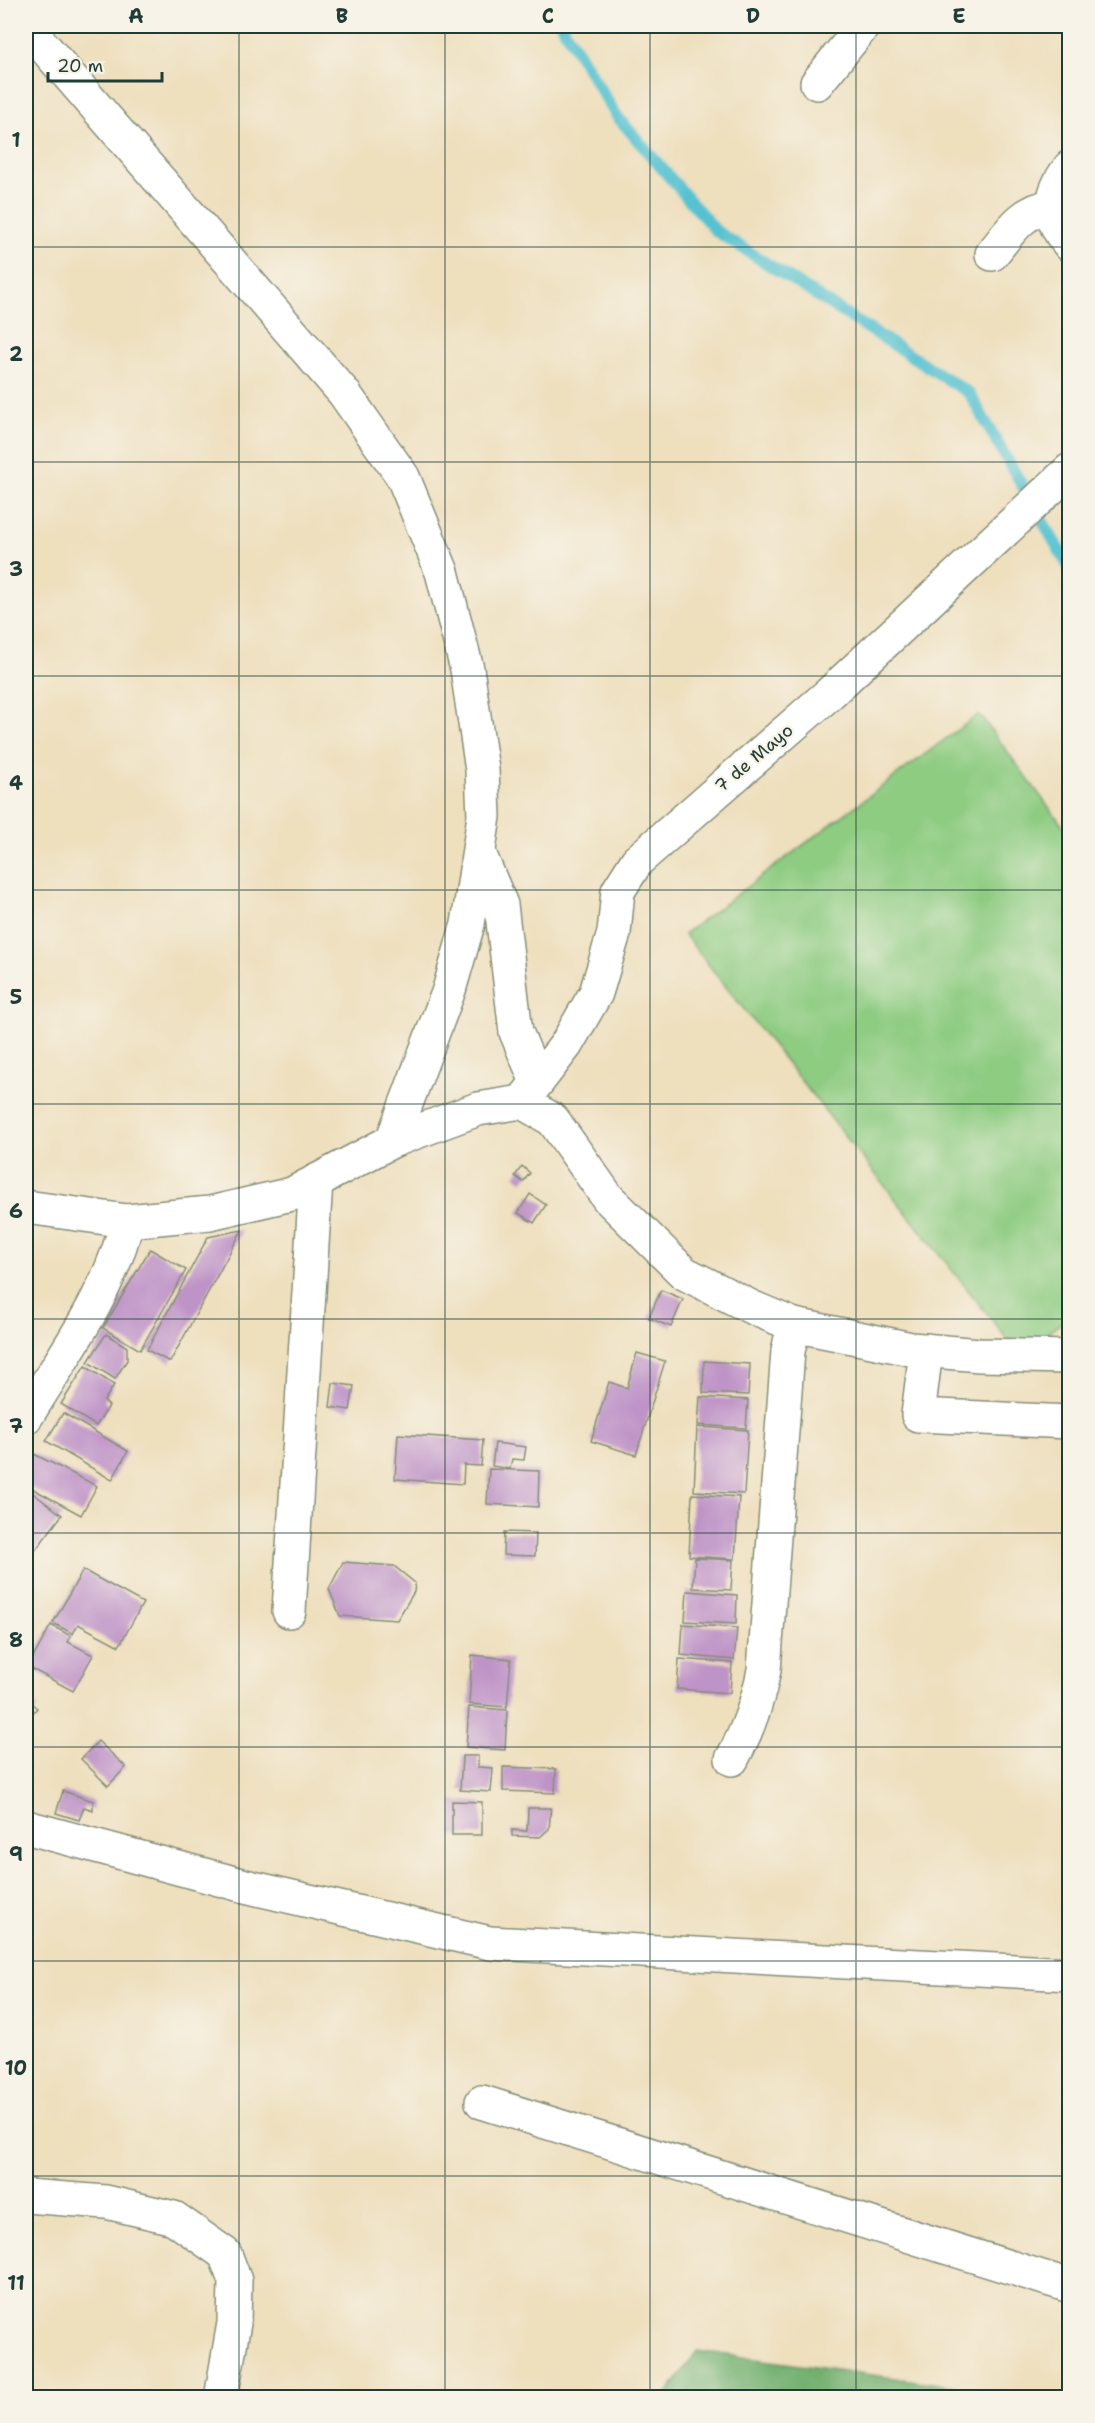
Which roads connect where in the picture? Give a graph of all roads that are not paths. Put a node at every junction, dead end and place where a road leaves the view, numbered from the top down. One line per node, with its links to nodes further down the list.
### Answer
1 (26, 26): 9 (street)
2 (863, 26): 3 (street)
3 (817, 83)
4 (1070, 167): 5 (street)
5 (1051, 207): 6 (street); 7 (street)
6 (1070, 245)
7 (992, 254)
8 (1070, 470): 10 (street, 7 de Mayo)
9 (478, 853): 10 (street); 11 (street)
10 (529, 1092): 11 (street); 15 (street)
11 (392, 1141): 12 (street)
12 (316, 1181): 14 (street); 20 (street)
13 (26, 1207): 14 (street)
14 (127, 1221): 18 (street)
15 (794, 1325): 16 (street); 21 (street)
16 (926, 1350): 17 (street); 19 (street)
17 (1070, 1357)
18 (26, 1417)
19 (1070, 1422)
20 (290, 1611)
21 (732, 1759)
22 (26, 1827): 23 (street)
23 (1070, 1974)
24 (482, 2102): 26 (street)
25 (26, 2196): 27 (street)
26 (1070, 2286)
27 (221, 2397)

